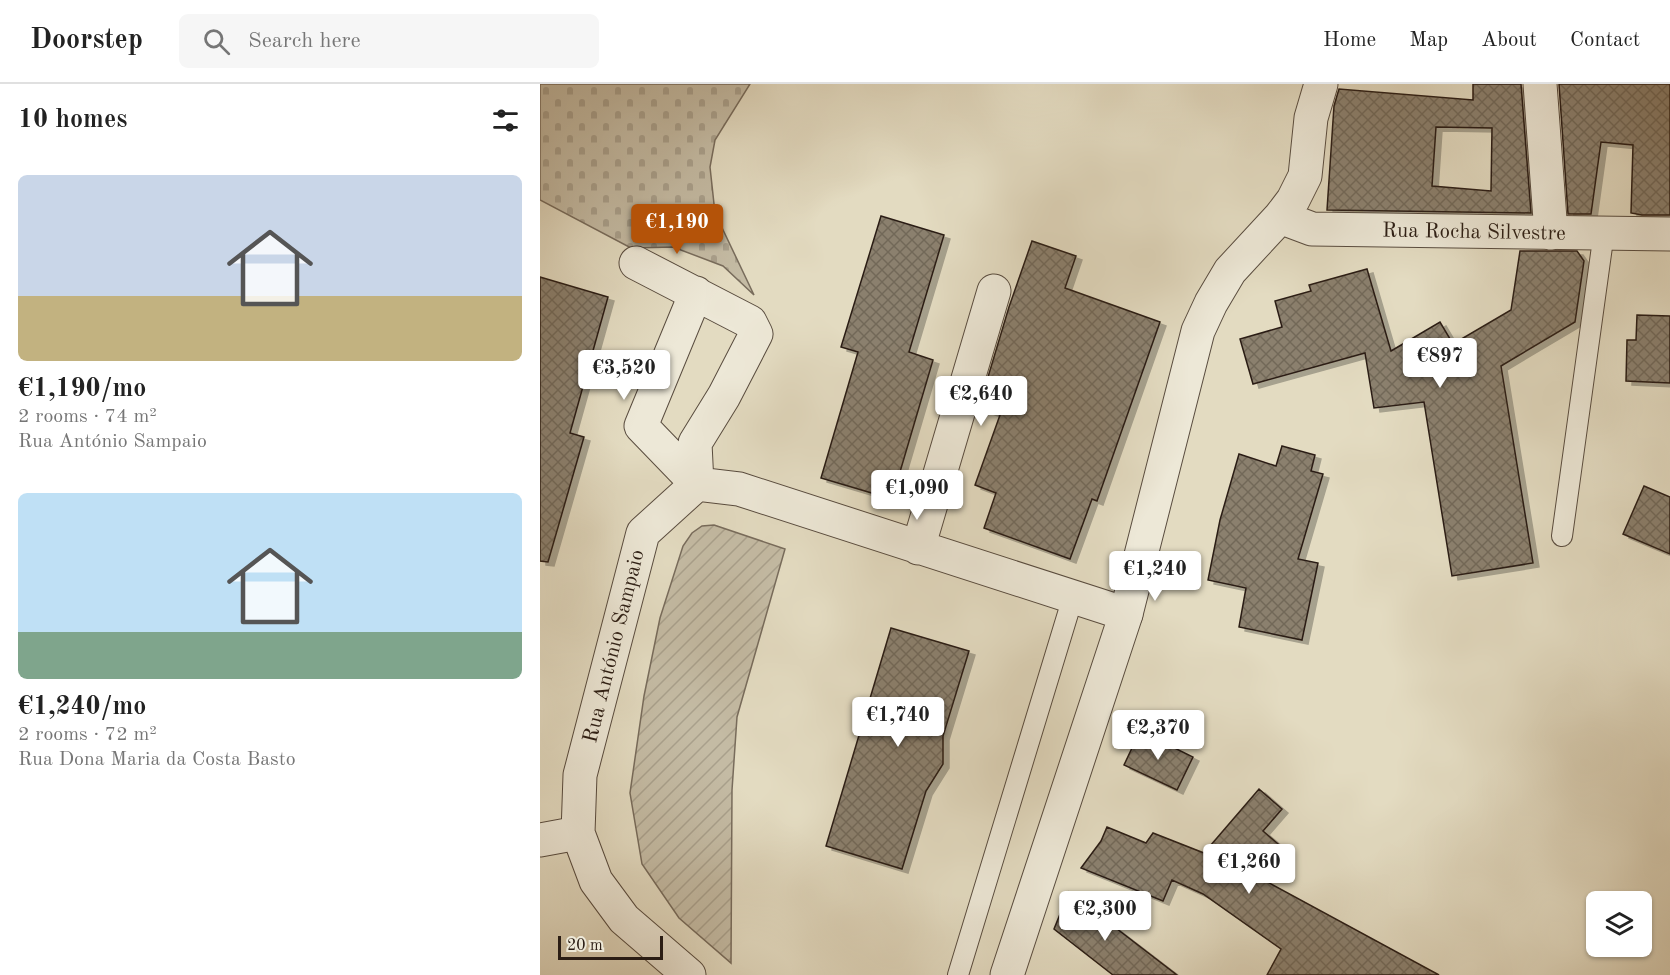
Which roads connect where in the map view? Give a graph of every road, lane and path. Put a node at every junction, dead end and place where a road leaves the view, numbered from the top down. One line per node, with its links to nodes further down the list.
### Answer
1 (1303, 84): 4 (street)
2 (1321, 84): 4 (street)
3 (1540, 84): 6 (street)
4 (1311, 118): 5 (street)
5 (1280, 217): 6 (street, Rua Rocha Silvestre); 16 (street)
6 (1551, 232): 7 (street, Rua Rocha Silvestre)
7 (1604, 232): 8 (street, Rua Rocha Silvestre); 13 (lane)
8 (1670, 234)
9 (636, 263): 11 (street)
10 (994, 291): 14 (street)
11 (696, 293): 12 (street); 12 (street)
12 (697, 484): 14 (street); 17 (street, Rua António Sampaio)
13 (1562, 536)
14 (918, 548): 15 (street)
15 (1072, 597): 16 (street); 20 (lane)
16 (1126, 614): 21 (street)
17 (578, 832): 18 (street); 19 (street)
18 (540, 840)
19 (689, 975)
20 (958, 975)
21 (1007, 975)

